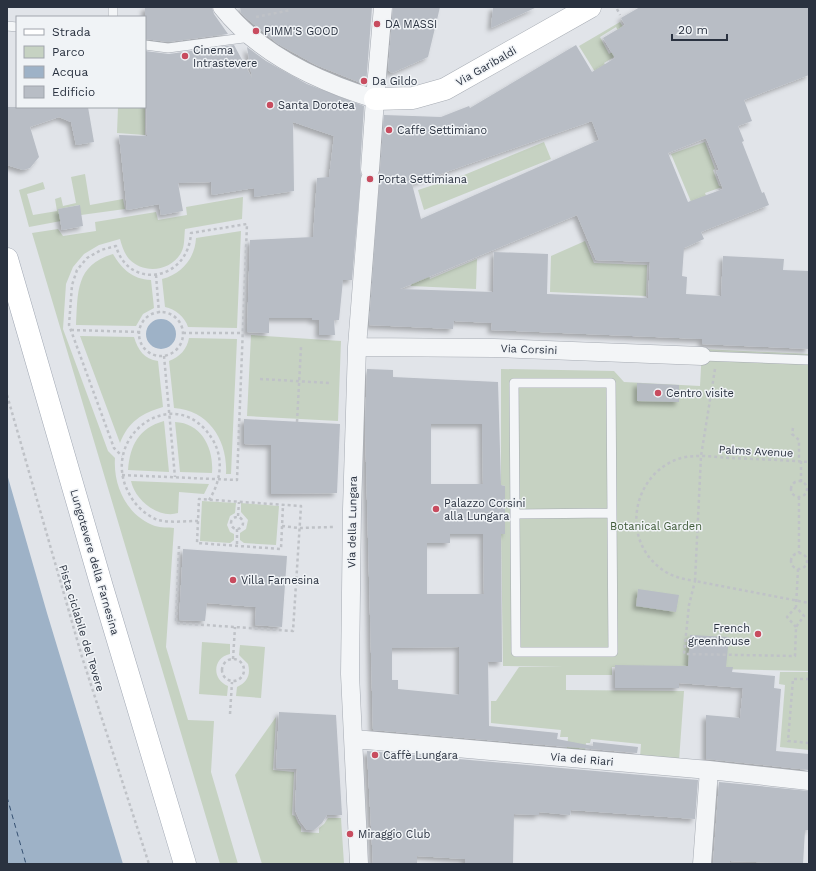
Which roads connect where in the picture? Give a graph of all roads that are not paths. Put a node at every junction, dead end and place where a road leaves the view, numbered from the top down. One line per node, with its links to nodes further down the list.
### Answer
1 (222, 7): 4 (street)
2 (383, 7): 6 (street, Via della Lungara)
3 (590, 7): 6 (main road, Via Garibaldi)
4 (251, 37): 5 (lane); 6 (street)
5 (146, 44)
6 (375, 99): 8 (street, Via della Lungara)
7 (7, 259): 16 (main road, Lungotevere della Farnesina)
8 (357, 347): 9 (street, Via Corsini); 13 (street, Via della Lungara)
9 (702, 356): 10 (lane)
10 (809, 360)
11 (612, 513): 12 (lane); 12 (lane); 12 (lane)
12 (515, 514)
13 (354, 739): 14 (street, Via dei Riari); 17 (street, Via della Lungara)
14 (709, 770): 15 (street, Via dei Riari); 18 (street)
15 (809, 781)
16 (185, 864)
17 (359, 864)
18 (702, 864)

